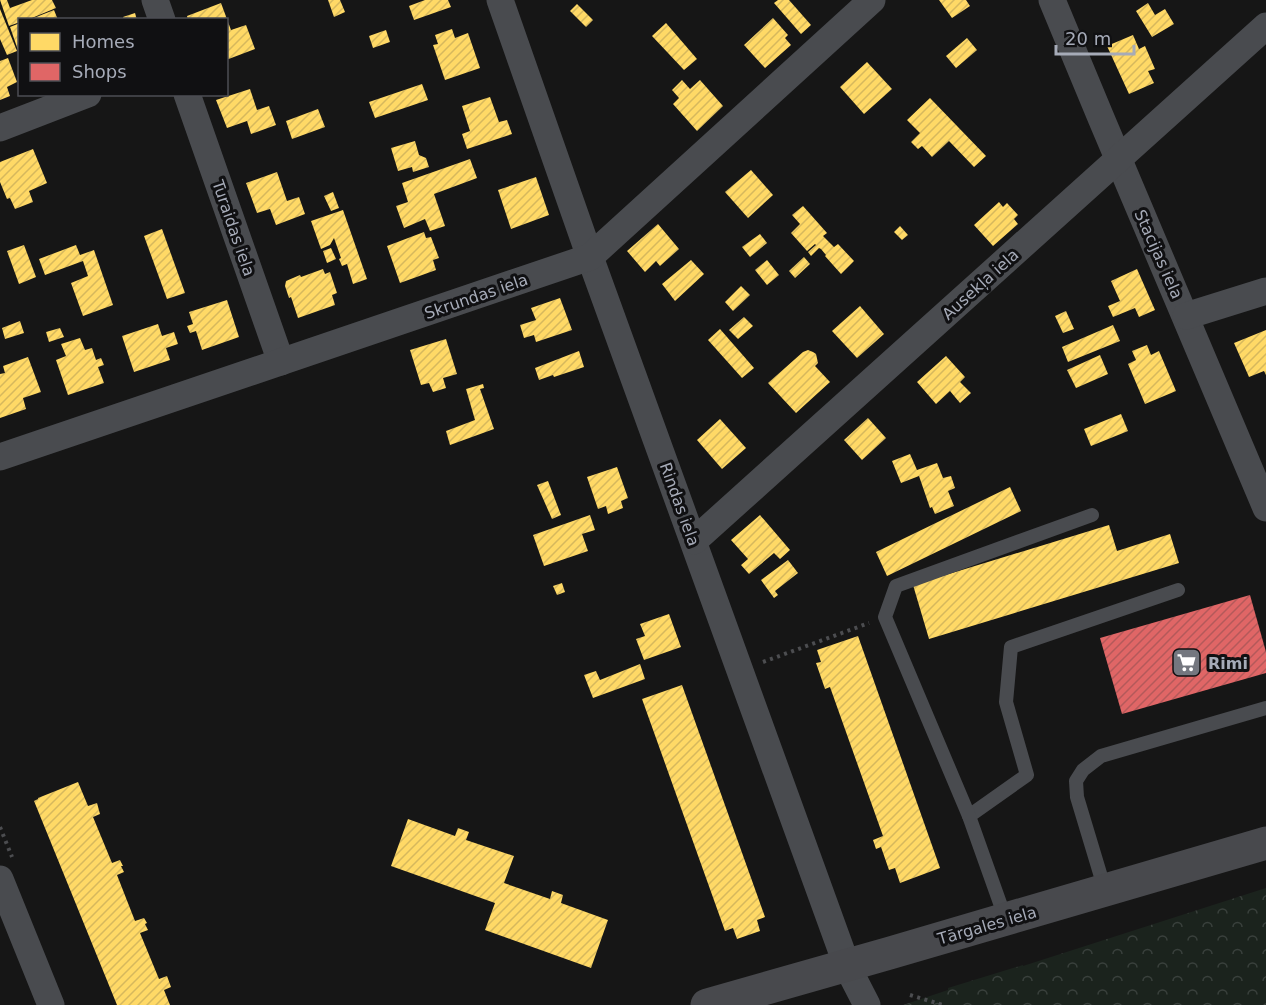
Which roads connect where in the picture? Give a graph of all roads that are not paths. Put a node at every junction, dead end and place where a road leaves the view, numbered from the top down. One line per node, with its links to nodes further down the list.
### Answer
1 (155, 0): 5 (street)
2 (500, 0): 11 (street, Rindas iela)
3 (872, 0): 11 (street, Skrundas iela)
4 (1052, 0): 10 (street, Stacijas iela)
5 (161, 18)
6 (1266, 26): 10 (street, Ausekļa iela)
7 (83, 96): 9 (street)
8 (188, 96): 14 (street, Turaidas iela)
9 (0, 128)
10 (1118, 159): 13 (street, Stacijas iela); 18 (street, Ausekļa iela)
11 (590, 257): 14 (street, Skrundas iela); 18 (street, Rindas iela)
12 (1266, 291): 13 (street)
13 (1186, 316): 16 (street, Stacijas iela)
14 (281, 362): 15 (street, Skrundas iela)
15 (0, 458)
16 (1266, 508)
17 (1092, 515): 21 (lane)
18 (694, 541): 26 (street, Rindas iela)
19 (1178, 590): 21 (lane)
20 (1266, 708): 24 (lane)
21 (969, 816): 25 (lane)
22 (1266, 843): 24 (street, Tārgales iela)
23 (0, 879): 27 (street)
24 (1105, 890): 25 (street, Tārgales iela)
25 (1006, 920): 26 (street, Tārgales iela)
26 (847, 966): 28 (street, Tārgales iela); 29 (street, Rindas iela)
27 (51, 1005)
28 (708, 1005)
29 (867, 1005)

